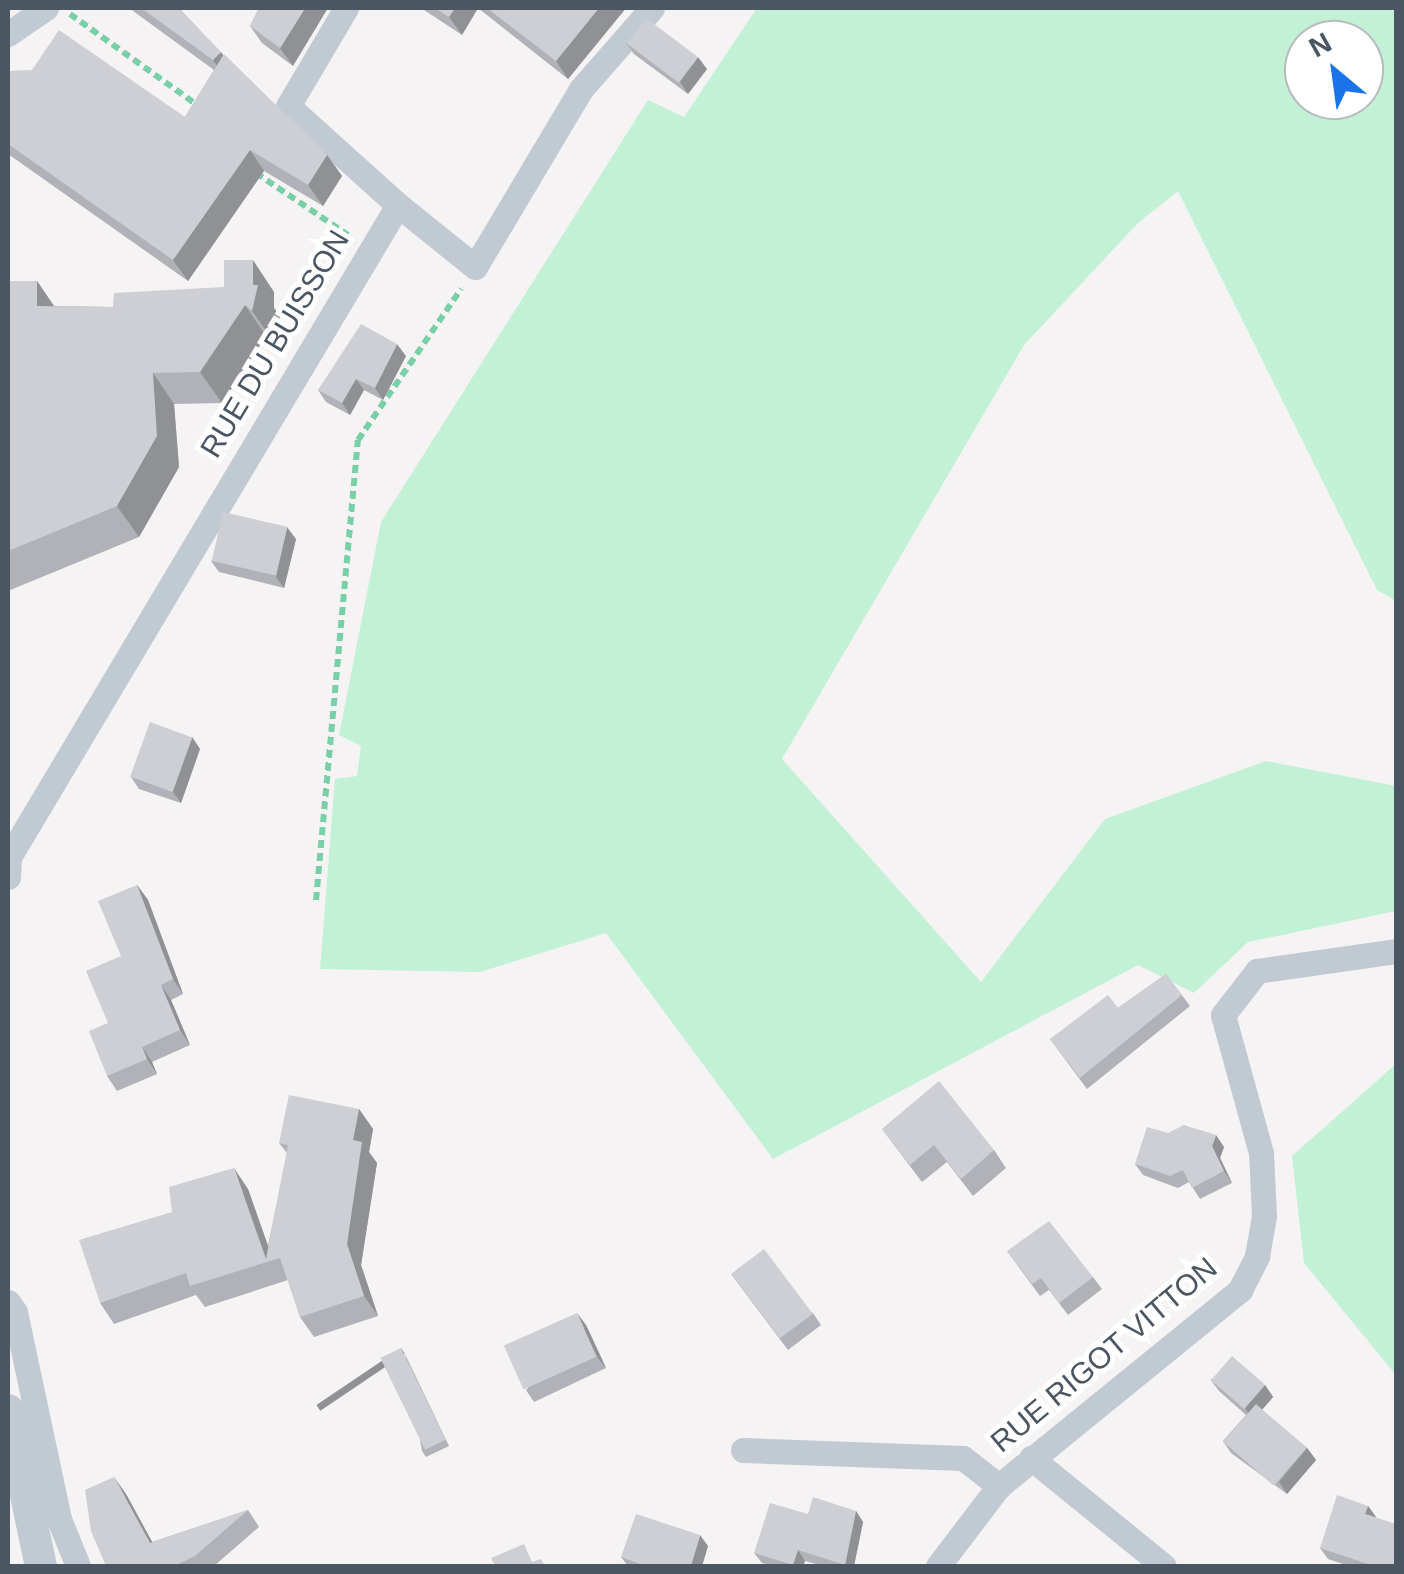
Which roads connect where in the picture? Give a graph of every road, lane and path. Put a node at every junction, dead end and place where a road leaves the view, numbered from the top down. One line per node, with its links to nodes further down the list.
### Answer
1 (46, 8): 5 (street)
2 (60, 8): 6 (path)
3 (346, 8): 8 (street)
4 (652, 8): 10 (street)
5 (8, 34)
6 (198, 115)
7 (241, 163): 9 (path)
8 (398, 205): 9 (street, RUE DU BUISSON); 10 (street)
9 (369, 251): 11 (street, RUE DU BUISSON)
10 (476, 267): 12 (path)
11 (8, 877)
12 (316, 900)
13 (1396, 951): 17 (street, RUE RIGOT VITTON)
14 (8, 1302): 21 (street)
15 (8, 1410): 18 (street)
16 (743, 1450): 19 (street)
17 (1031, 1458): 19 (street, RUE RIGOT VITTON); 23 (street)
18 (12, 1461): 20 (street)
19 (998, 1486): 22 (street, RUE RIGOT VITTON)
20 (41, 1566)
21 (78, 1566)
22 (938, 1566)
23 (1164, 1566)

